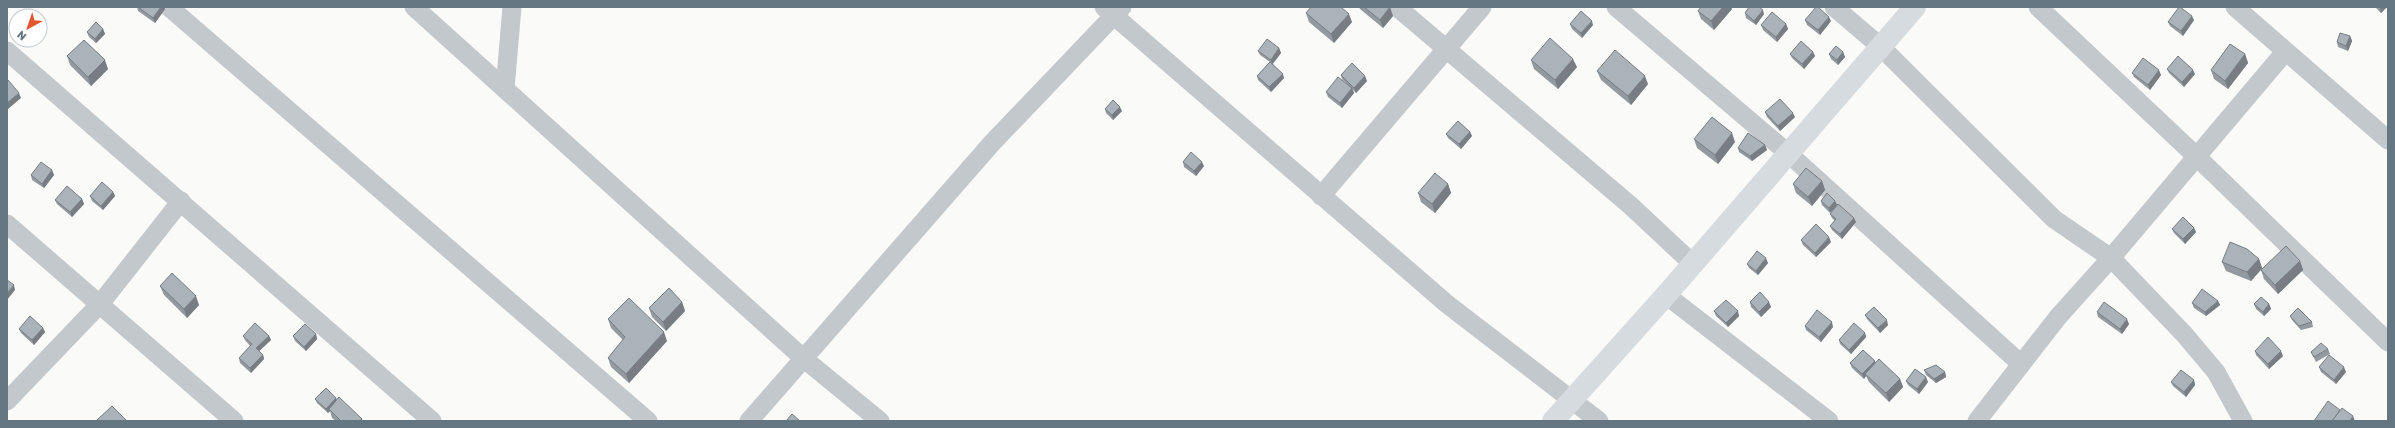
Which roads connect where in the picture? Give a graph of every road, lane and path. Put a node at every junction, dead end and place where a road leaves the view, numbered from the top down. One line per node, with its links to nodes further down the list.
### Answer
1 (169, 7): 34 (street)
2 (414, 7): 16 (street)
3 (512, 7): 16 (street)
4 (1397, 7): 13 (street)
5 (1482, 7): 13 (street)
6 (1616, 7): 18 (street)
7 (1834, 7): 12 (street)
8 (1915, 7): 12 (street)
9 (2038, 7): 19 (street)
10 (2235, 7): 15 (street)
11 (1114, 10): 20 (street); 28 (street)
12 (1881, 47): 18 (street); 23 (street)
13 (1448, 50): 20 (street); 24 (street)
14 (7, 51): 21 (street)
15 (2285, 52): 17 (street); 19 (street)
16 (505, 89): 28 (street)
17 (2388, 140)
18 (1789, 154): 24 (street); 29 (street)
19 (2196, 156): 23 (street); 27 (street)
20 (1321, 196): 31 (street)
21 (181, 201): 26 (street); 32 (street)
22 (7, 224): 26 (street)
23 (2111, 258): 29 (street); 41 (street)
24 (1693, 264): 25 (street)
25 (1666, 295): 31 (street); 39 (street)
26 (100, 304): 30 (street); 33 (street)
27 (2388, 342)
28 (803, 358): 35 (street); 36 (street)
29 (2021, 364): 40 (street)
30 (7, 400)
31 (1572, 400): 37 (street); 38 (street)
32 (419, 417)
33 (234, 421)
34 (648, 421)
35 (749, 421)
36 (880, 421)
37 (1553, 421)
38 (1599, 421)
39 (1829, 421)
40 (1977, 421)
41 (2243, 421)

